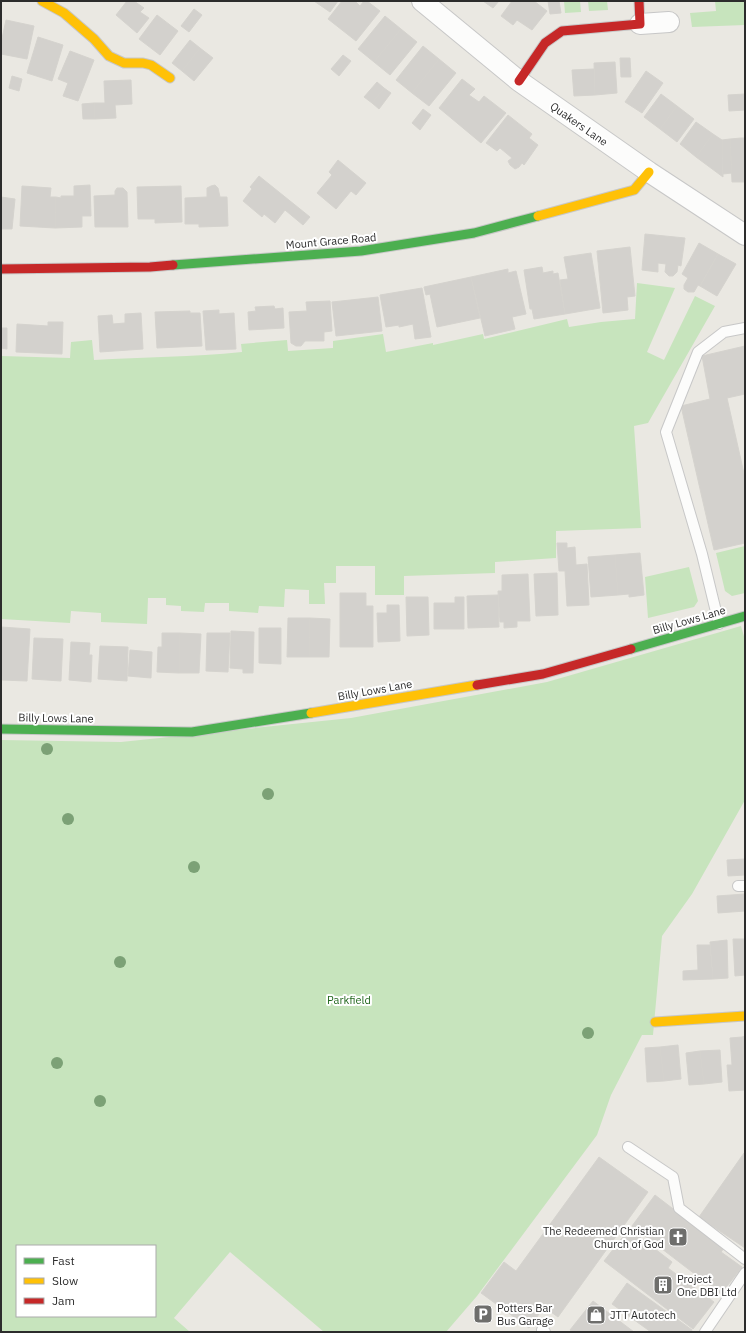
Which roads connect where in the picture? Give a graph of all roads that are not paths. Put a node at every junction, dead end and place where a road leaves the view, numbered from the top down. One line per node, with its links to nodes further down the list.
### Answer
1 (42, 1): 6 (street)
2 (422, 1): 7 (street, Quakers Lane)
3 (639, 1): 5 (street)
4 (670, 22): 5 (street)
5 (640, 24): 7 (street)
6 (170, 78)
7 (519, 81): 8 (street, Quakers Lane)
8 (648, 172): 9 (street, Quakers Lane); 10 (street, Mount Grace Road)
9 (745, 235)
10 (1, 269)
11 (745, 328): 13 (lane)
12 (745, 616): 13 (street, Billy Lows Lane)
13 (719, 624): 14 (street, Billy Lows Lane)
14 (1, 729)
15 (745, 1016): 16 (street)
16 (654, 1022)
17 (628, 1147): 18 (lane)
18 (745, 1259)
19 (745, 1273): 20 (lane)
20 (705, 1332)

